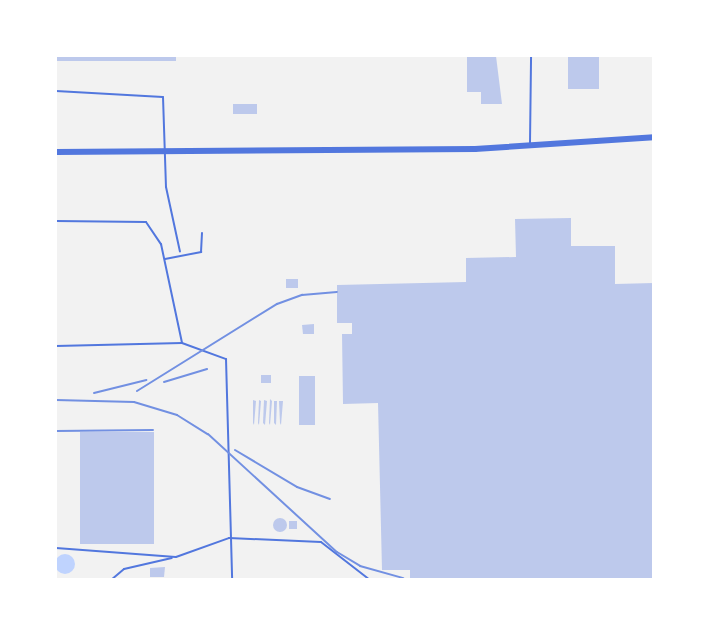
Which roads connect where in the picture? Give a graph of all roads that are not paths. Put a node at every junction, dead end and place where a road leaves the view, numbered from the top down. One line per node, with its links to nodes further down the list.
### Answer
1 (531, 56): 4 (lane)
2 (56, 91): 5 (lane)
3 (654, 137): 4 (street)
4 (530, 146): 5 (street)
5 (166, 151): 6 (street); 9 (lane)
6 (56, 152)
7 (56, 221): 10 (lane)
8 (202, 232): 9 (lane)
9 (180, 252): 10 (lane)
10 (164, 260): 11 (lane)
11 (182, 344): 12 (lane); 13 (lane)
12 (56, 346)
13 (229, 538): 15 (lane); 17 (lane); 18 (lane)
14 (56, 548): 15 (lane)
15 (176, 557): 16 (lane)
16 (111, 579)
17 (232, 579)
18 (370, 579)

